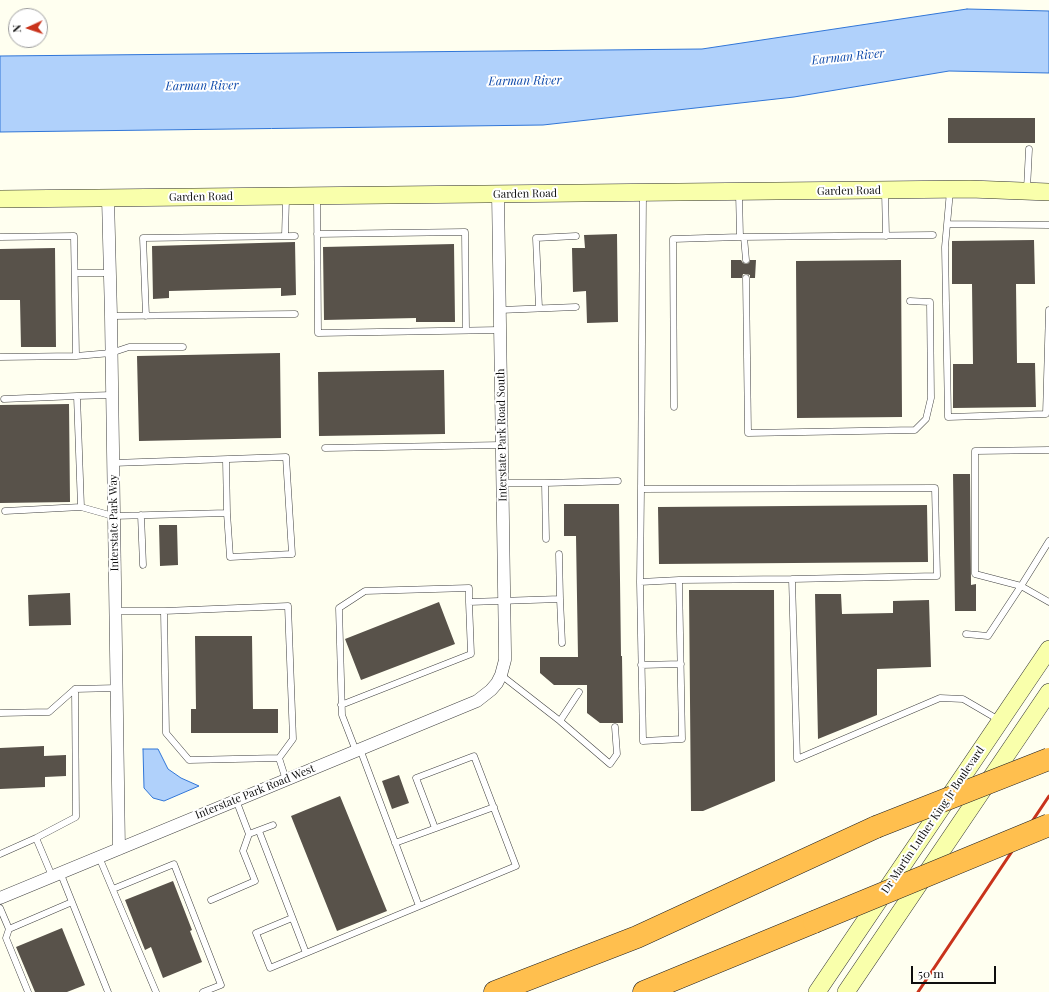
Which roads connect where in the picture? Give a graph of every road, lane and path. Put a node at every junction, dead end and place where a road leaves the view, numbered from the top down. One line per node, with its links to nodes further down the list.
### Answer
1 (1029, 149): 4 (lane)
2 (885, 190): 3 (street, Garden Road); 5 (street, Garden Road); 20 (lane)
3 (950, 190): 4 (street, Garden Road); 13 (lane)
4 (1027, 191): 6 (street, Garden Road)
5 (739, 192): 7 (street, Garden Road); 22 (lane)
6 (1049, 192)
7 (643, 193): 8 (street, Garden Road); 53 (lane)
8 (498, 194): 10 (street, Garden Road); 30 (street, Interstate Park Road South)
9 (286, 196): 10 (street, Garden Road); 11 (street, Garden Road); 17 (lane)
10 (317, 196): 15 (lane)
11 (108, 198): 12 (street, Garden Road); 25 (street, Interstate Park Way)
12 (0, 199)
13 (948, 224): 14 (lane); 31 (lane)
14 (1049, 225)
15 (317, 234): 35 (lane); 35 (lane)
16 (933, 235): 20 (lane)
17 (285, 236): 18 (lane); 34 (lane)
18 (295, 236)
19 (576, 236): 29 (lane)
20 (886, 236): 22 (lane)
21 (0, 237): 24 (lane)
22 (742, 237): 23 (lane); 44 (lane)
23 (746, 260)
24 (75, 273): 25 (lane); 39 (lane)
25 (110, 273): 33 (street, Interstate Park Way)
26 (746, 278): 27 (lane)
27 (910, 301)
28 (576, 307): 29 (lane)
29 (539, 308): 30 (lane)
30 (500, 310): 36 (street, Interstate Park Road South)
31 (1049, 310)
32 (295, 314): 34 (lane)
33 (111, 316): 34 (lane); 38 (street, Interstate Park Way)
34 (146, 316)
35 (466, 330): 36 (lane)
36 (500, 330): 45 (street, Interstate Park Road South)
37 (184, 347): 38 (lane)
38 (111, 353): 39 (lane); 41 (street, Interstate Park Way)
39 (76, 356): 40 (lane)
40 (0, 357)
41 (112, 395): 42 (lane); 49 (street, Interstate Park Way)
42 (77, 396): 43 (lane); 54 (lane)
43 (4, 399)
44 (674, 407)
45 (502, 446): 46 (lane); 51 (street, Interstate Park Road South)
46 (325, 448)
47 (1049, 450): 66 (lane)
48 (226, 460): 49 (lane); 56 (lane); 56 (lane)
49 (113, 464): 58 (street, Interstate Park Way)
50 (618, 480): 52 (lane)
51 (502, 483): 52 (lane); 68 (street, Interstate Park Road South)
52 (545, 483): 59 (lane)
53 (641, 489): 64 (lane); 65 (lane)
54 (81, 507): 55 (lane); 58 (lane)
55 (5, 511)
56 (227, 513): 57 (lane)
57 (141, 515): 58 (lane); 62 (lane)
58 (114, 516): 71 (street, Interstate Park Way)
59 (546, 539)
60 (1049, 541): 66 (lane)
61 (559, 554): 67 (lane)
62 (143, 565)
63 (678, 580): 64 (lane); 65 (lane); 76 (lane)
64 (792, 580): 86 (lane)
65 (640, 582): 77 (lane)
66 (1021, 586): 70 (lane); 73 (lane)
67 (560, 599): 68 (lane); 74 (lane)
68 (504, 600): 69 (lane); 78 (street, Interstate Park Road South)
69 (469, 602): 83 (lane); 83 (lane)
70 (1049, 602)
71 (115, 611): 72 (lane); 79 (street, Interstate Park Way)
72 (164, 611): 89 (lane); 89 (lane)
73 (966, 634)
74 (562, 643)
75 (1049, 649): 86 (street, Dr Martin Luther King Jr Boulevard)
76 (681, 664): 77 (lane); 77 (lane)
77 (642, 666)
78 (501, 675): 85 (lane); 88 (street, Interstate Park Road West)
79 (117, 688): 80 (lane); 101 (street, Interstate Park Way)
80 (75, 689): 84 (lane); 99 (lane)
81 (579, 692): 85 (lane)
82 (1049, 692): 121 (street)
83 (341, 705): 88 (lane)
84 (0, 713)
85 (560, 721): 87 (lane)
86 (1000, 721): 120 (street, Dr Martin Luther King Jr Boulevard)
87 (615, 727)
88 (358, 750): 91 (street, Interstate Park Road West); 100 (lane)
89 (279, 758): 91 (lane)
90 (1049, 759): 118 (highway, bridge)
91 (286, 780): 92 (street, Interstate Park Road West)
92 (236, 800): 98 (lane); 101 (street, Interstate Park Road West)
93 (494, 807): 96 (lane); 96 (lane); 109 (lane)
94 (273, 825): 97 (lane)
95 (1049, 825): 119 (highway, bridge)
96 (435, 828): 100 (lane)
97 (259, 831): 98 (lane); 111 (lane)
98 (249, 834): 107 (lane)
99 (36, 838): 102 (lane); 104 (lane)
100 (395, 843): 109 (lane)
101 (119, 848): 103 (street, Interstate Park Road West)
102 (0, 854)
103 (99, 857): 104 (street, Interstate Park Road West); 105 (lane)
104 (56, 874): 106 (street, Interstate Park Road West); 108 (lane)
105 (113, 889): 116 (lane); 117 (lane)
106 (0, 898)
107 (210, 900)
108 (72, 902): 112 (lane); 115 (lane)
109 (419, 906): 113 (lane)
110 (0, 908): 112 (lane)
111 (292, 918): 113 (lane); 113 (lane)
112 (9, 929): 114 (lane)
113 (306, 953)
114 (28, 992)
115 (108, 992)
116 (156, 992)
117 (203, 992)
118 (495, 992)
119 (644, 992)
120 (817, 992)
121 (846, 992)

